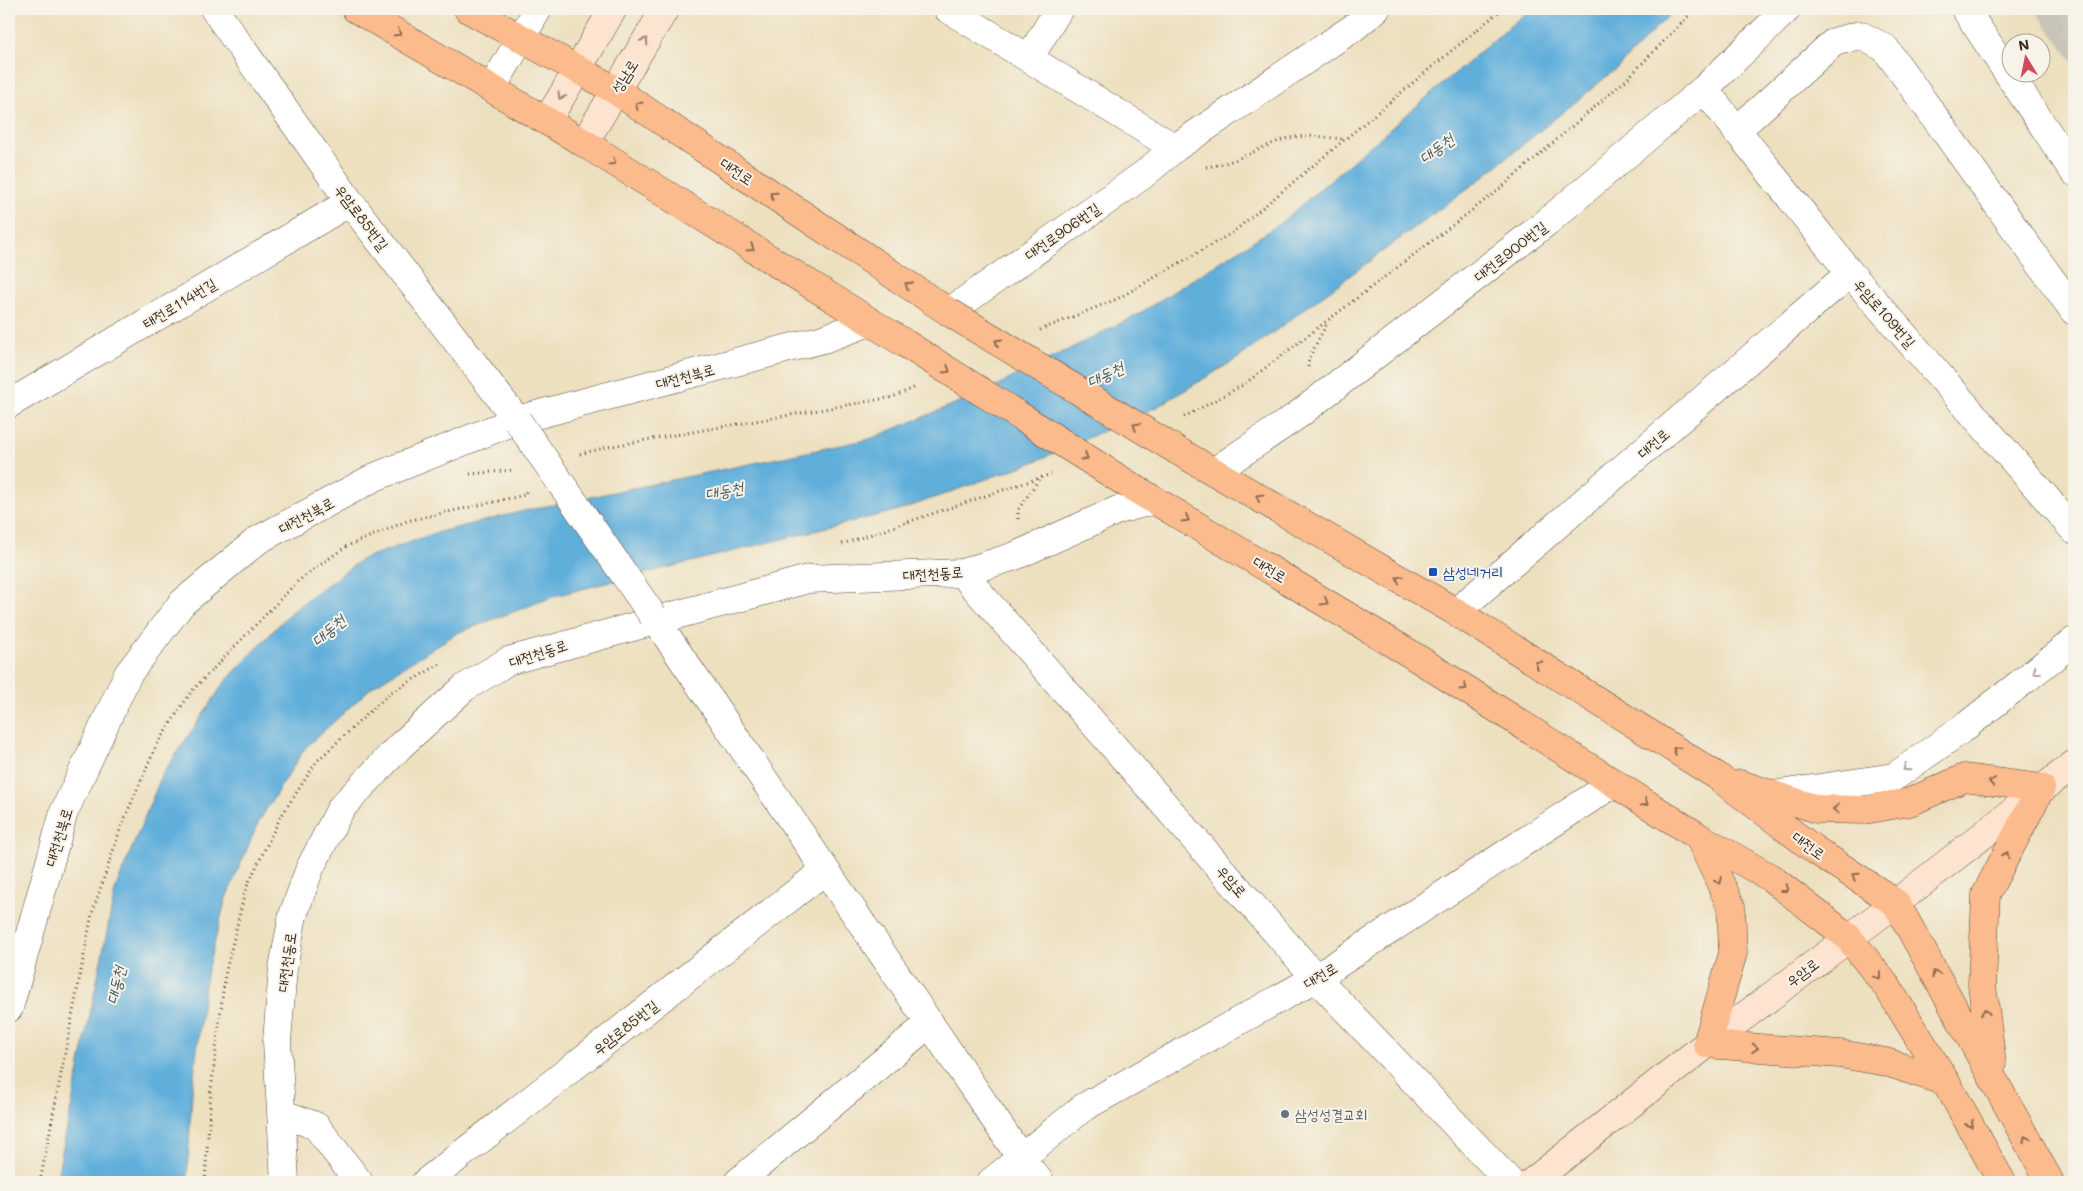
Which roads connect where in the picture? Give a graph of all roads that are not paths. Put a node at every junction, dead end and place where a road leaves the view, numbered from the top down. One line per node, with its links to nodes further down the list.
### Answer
1 (214, 9): 23 (street, 우암로85번길)
2 (356, 9): 15 (main road, one-way to 15)
3 (468, 9): 12 (main road, 대전로)
4 (538, 9): 12 (street)
5 (613, 9): 14 (main road)
6 (665, 9): 17 (main road, 성남로, one-way to 6)
7 (948, 9): 13 (street)
8 (1059, 9): 13 (street)
9 (1376, 9): 21 (street, 대전로906번길)
10 (1787, 9): 16 (street, 대전로900번길)
11 (1964, 9): 22 (street)
12 (521, 37): 14 (main road, 대전로); 15 (street)
13 (1029, 58): 21 (street)
14 (577, 69): 17 (main road, 대전로); 18 (main road, one-way to 18)
15 (492, 88): 18 (main road)
16 (1704, 89): 19 (street, 우암로109번길); 30 (street, 대전로900번길)
17 (615, 90): 20 (main road, 성남로); 26 (main road, 대전로, one-way to 17)
18 (547, 121): 20 (main road)
19 (1736, 131): 24 (street, 우암로109번길); 25 (street)
20 (584, 143): 27 (main road, one-way to 27)
21 (1174, 148): 26 (street, 대전로906번길)
22 (2074, 172)
23 (350, 202): 28 (street, 태전로114번길); 29 (street, 우암로85번길)
24 (1850, 273): 32 (street, 우암로109번길); 34 (street, 대전로)
25 (2074, 311)
26 (949, 312): 30 (main road, 대전로, one-way to 26, bridge)
27 (870, 322): 29 (street, 대전천북로); 31 (main road, 대전로, one-way to 31, bridge)
28 (9, 404)
29 (517, 420): 35 (street, 우암로85번길, bridge); 47 (street, 대전천북로)
30 (1215, 471): 34 (main road, 대전로, one-way to 30)
31 (1155, 500): 33 (street, 대전천동로); 39 (main road, 대전로, one-way to 39)
32 (2074, 530)
33 (962, 573): 35 (street, 대전천동로); 46 (street, 우암로)
34 (1456, 612): 38 (main road, 대전로, one-way to 34)
35 (654, 618): 43 (street); 52 (street, 대전천동로)
36 (2074, 641): 41 (street, one-way to 41)
37 (2074, 764): 40 (main road, 우암로)
38 (1717, 776): 41 (main road); 44 (main road, 대전로, one-way to 38)
39 (1614, 783): 42 (main road, 대전로, one-way to 42); 46 (street, 대전로)
40 (2041, 788): 41 (main road, one-way to 41); 44 (main road, 우암로); 50 (main road, one-way to 40)
41 (1773, 795)
42 (1699, 837): 45 (main road, 대전로, one-way to 45); 49 (main road, one-way to 49)
43 (824, 871): 48 (street); 56 (street, 우암로85번길)
44 (1896, 903): 45 (main road, 우암로); 50 (main road, 대전로, one-way to 44)
45 (1848, 937): 49 (main road, 우암로); 51 (main road, 대전로, one-way to 51)
46 (1316, 978): 53 (street, 대전로); 60 (street, 우암로)
47 (10, 1000)
48 (930, 1023): 53 (street); 57 (street)
49 (1707, 1044): 51 (main road, one-way to 51); 61 (main road, 우암로)
50 (1993, 1078): 63 (main road, 대전로, one-way to 50)
51 (1946, 1082): 62 (main road, 대전로, one-way to 62)
52 (280, 1114): 54 (street, 대전천동로); 55 (street)
53 (1021, 1158): 58 (street); 59 (street)
54 (285, 1182)
55 (359, 1182)
56 (426, 1182)
57 (738, 1182)
58 (991, 1182)
59 (1040, 1182)
60 (1510, 1182)
61 (1532, 1182)
62 (2002, 1182)
63 (2050, 1182)

